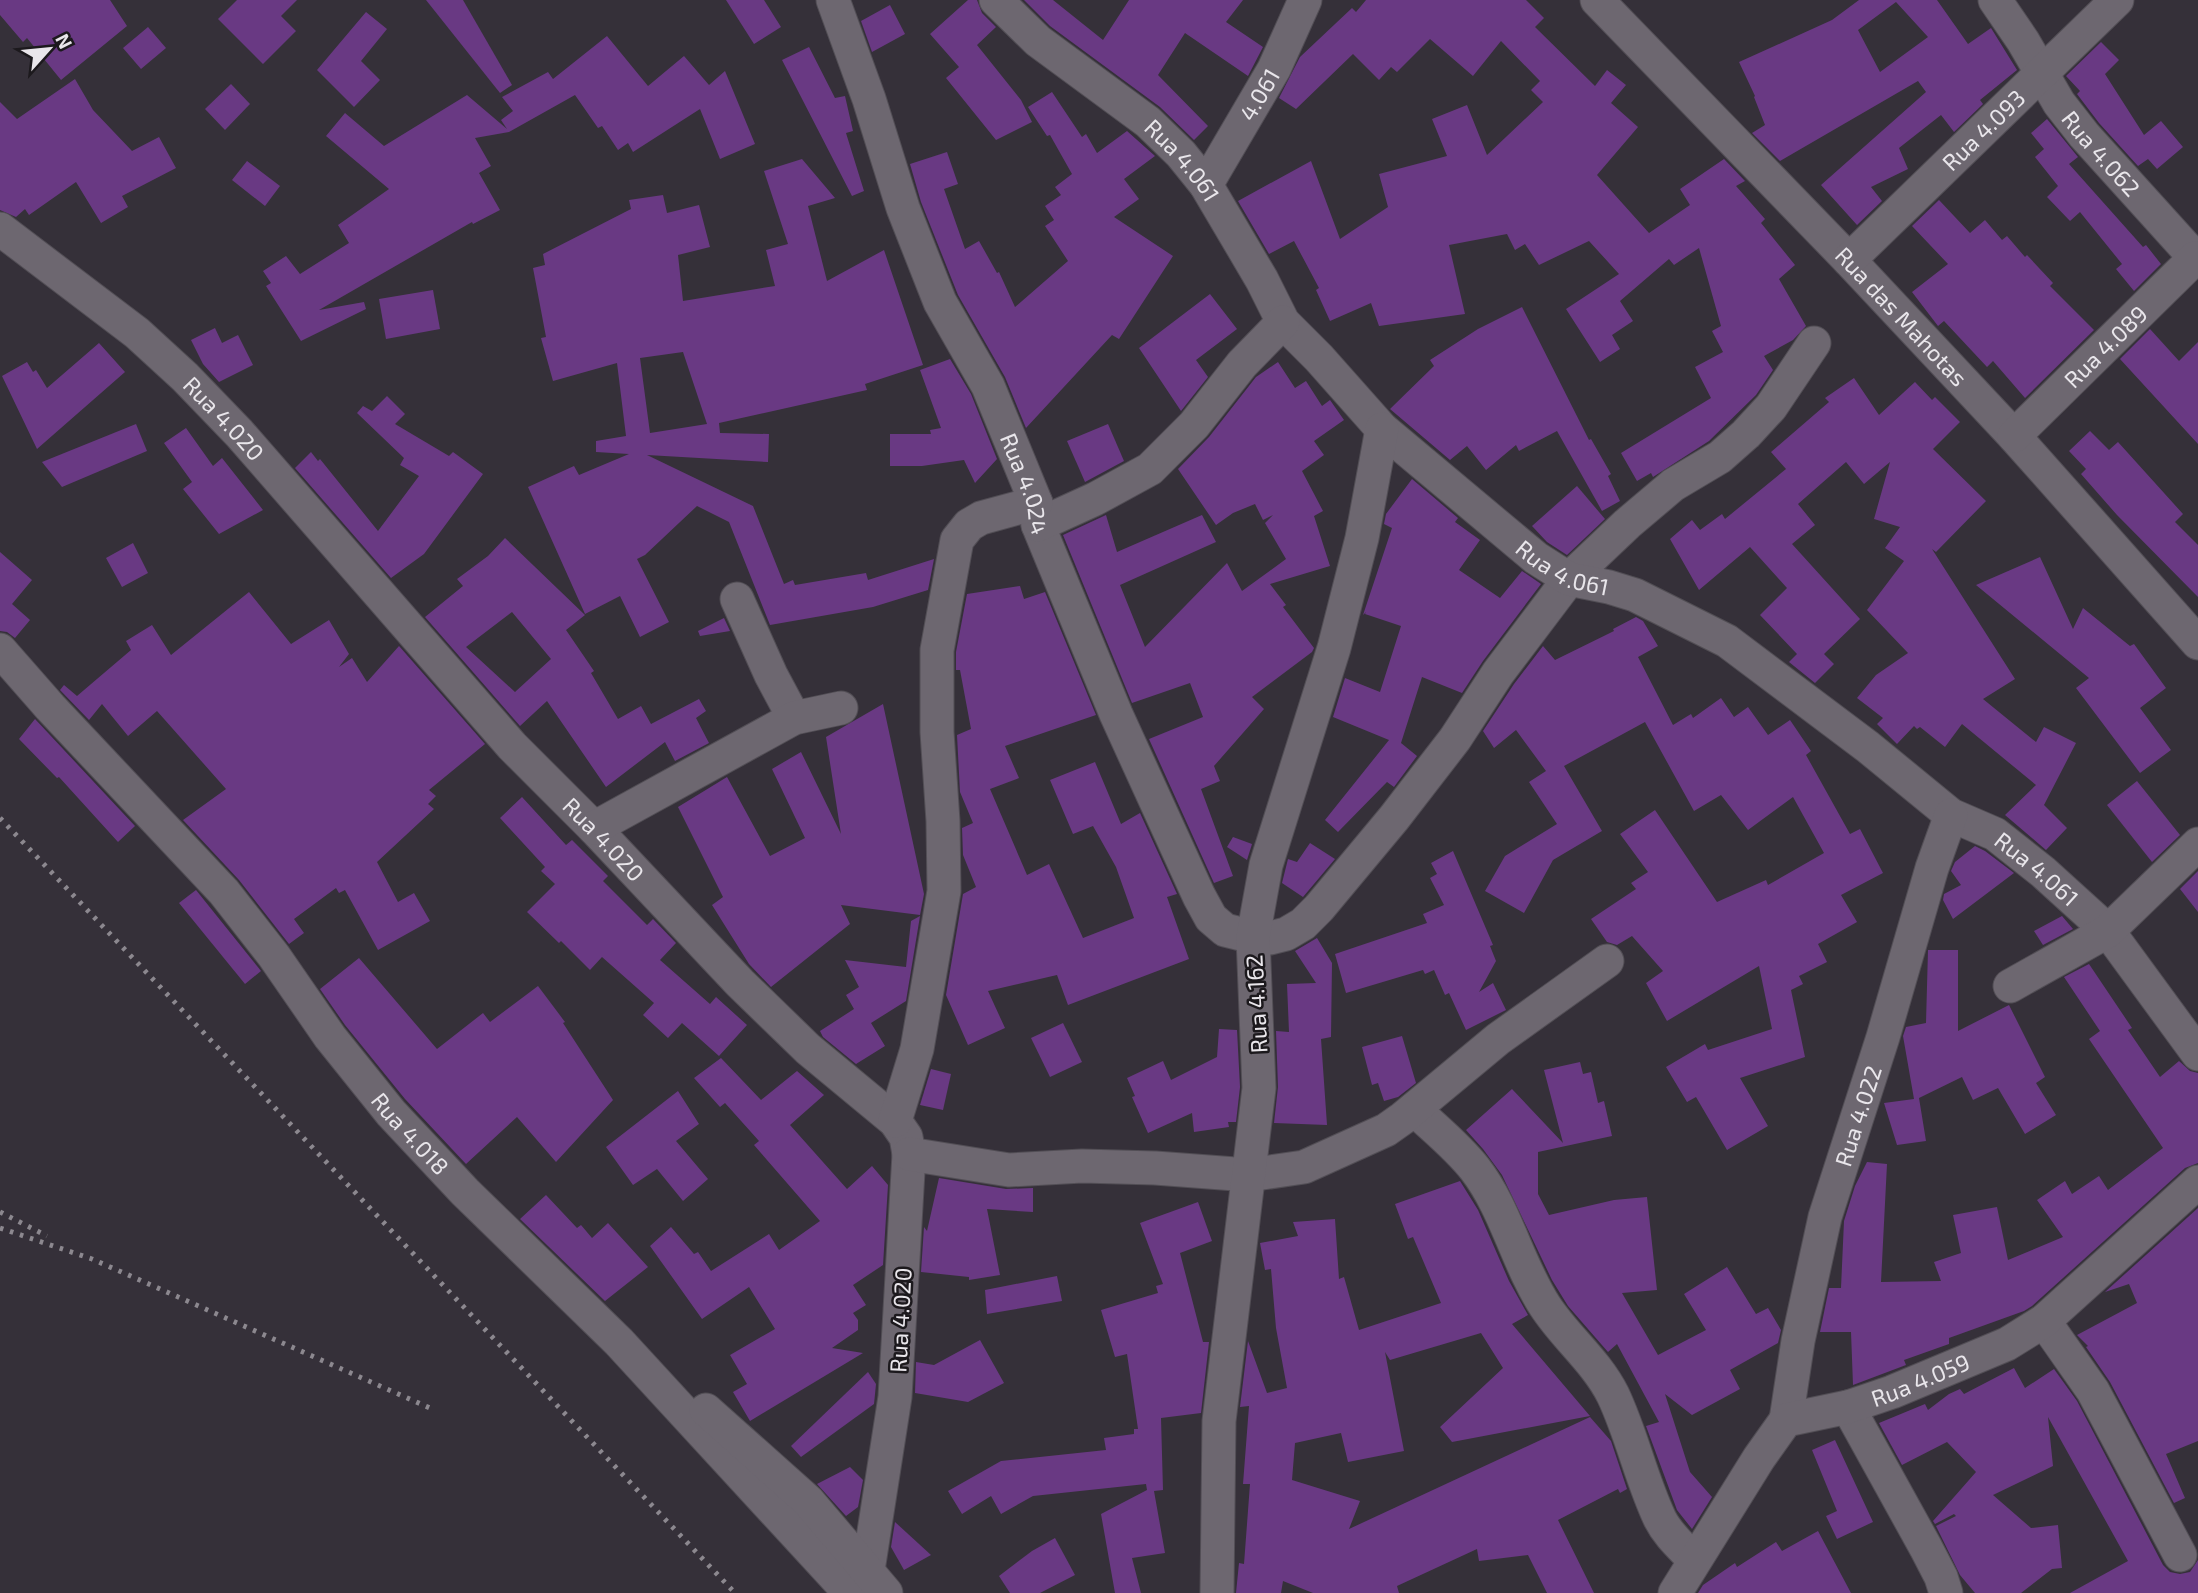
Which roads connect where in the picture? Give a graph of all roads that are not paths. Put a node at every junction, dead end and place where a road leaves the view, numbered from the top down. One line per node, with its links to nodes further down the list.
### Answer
1 (833, 0): 16 (street, Rua 4.024)
2 (996, 0): 8 (street, Rua 4.061)
3 (1305, 0): 8 (street, 4.061)
4 (1597, 0): 10 (street, Rua das Mahotas)
5 (1995, 0): 7 (street, Rua 4.062)
6 (2117, 0): 7 (street, Rua 4.093)
7 (2040, 73): 10 (street, Rua 4.093); 11 (street, Rua 4.062)
8 (1206, 185): 12 (street, Rua 4.061)
9 (0, 229): 24 (street, Rua 4.020)
10 (1849, 260): 15 (street, Rua das Mahotas)
11 (2196, 260): 15 (street, Rua 4.089)
12 (1283, 322): 14 (street, Rua 4.061); 16 (street)
13 (1814, 343): 17 (street)
14 (1382, 429): 17 (street, Rua 4.061); 27 (street, Rua 4.162)
15 (2014, 436): 19 (street, Rua das Mahotas)
16 (1037, 514): 27 (street, Rua 4.024); 32 (street)
17 (1569, 579): 23 (street, Rua 4.061); 27 (street)
18 (737, 599): 22 (street)
19 (2193, 627)
20 (0, 650): 41 (street, Rua 4.018)
21 (841, 708): 22 (street)
22 (794, 718): 24 (street)
23 (1951, 815): 26 (street, Rua 4.061); 38 (street, Rua 4.022)
24 (594, 828): 32 (street, Rua 4.020)
25 (2198, 844): 26 (street)
26 (2108, 931): 29 (street); 30 (street, Rua 4.061)
27 (1253, 937): 34 (street, Rua 4.162)
28 (1606, 961): 31 (street)
29 (2010, 986)
30 (2198, 1054)
31 (1414, 1109): 34 (street); 40 (street)
32 (895, 1121): 33 (street, Rua 4.020)
33 (909, 1154): 34 (street); 41 (street, Rua 4.020)
34 (1249, 1175): 42 (street, Rua 4.162)
35 (2198, 1182): 36 (street, Rua 4.059)
36 (2044, 1321): 37 (street, Rua 4.059); 39 (street)
37 (1848, 1407): 38 (street, Rua 4.059); 44 (street)
38 (1786, 1420): 40 (street)
39 (2180, 1555)
40 (1694, 1560): 43 (street)
41 (868, 1585)
42 (1217, 1593)
43 (1675, 1593)
44 (1946, 1593)

